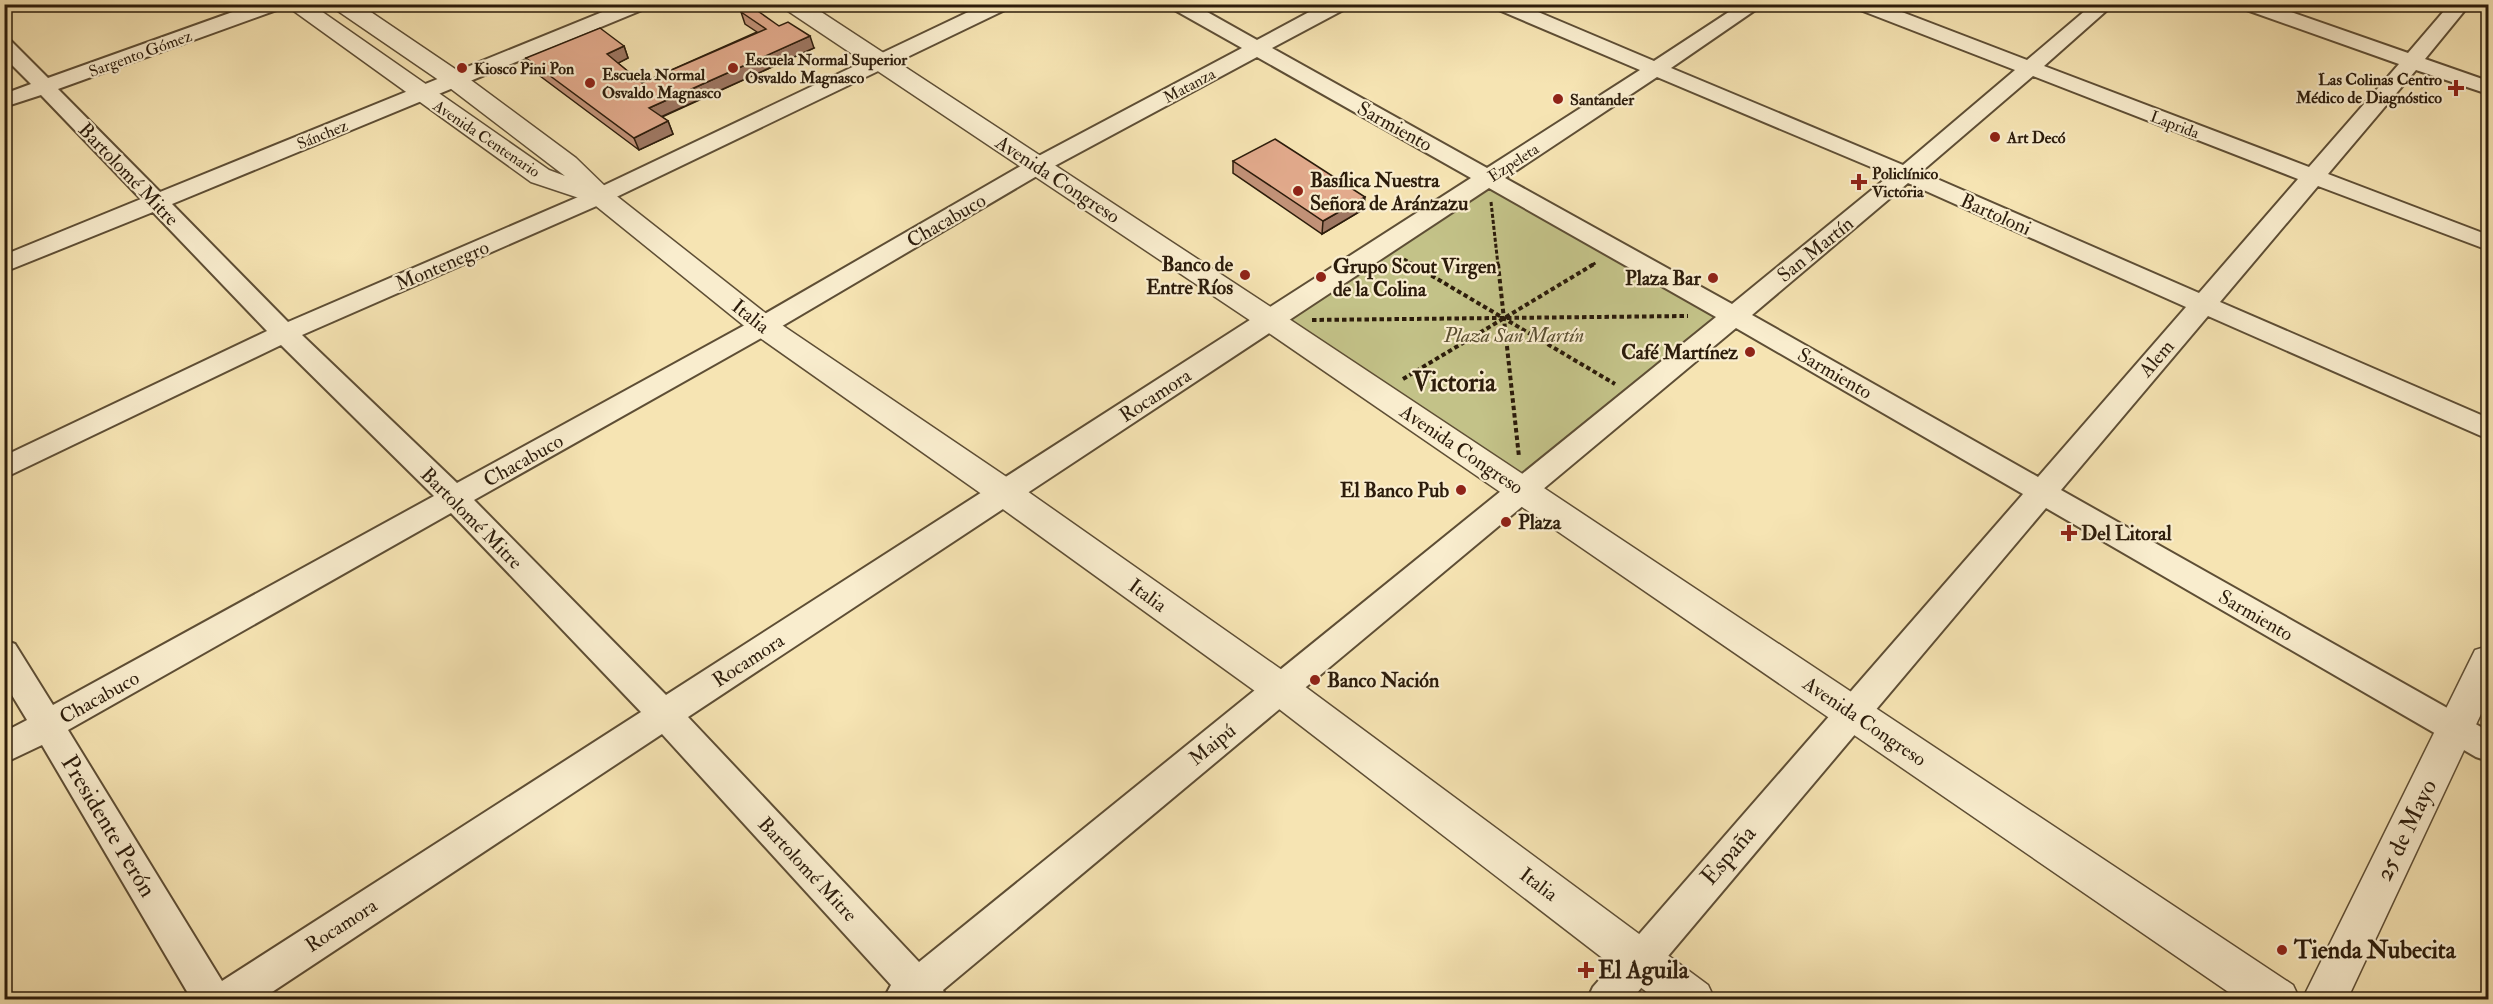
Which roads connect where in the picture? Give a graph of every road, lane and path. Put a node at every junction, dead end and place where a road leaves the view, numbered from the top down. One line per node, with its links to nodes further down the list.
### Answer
1 (275, 4): 22 (street, Sargento Gómez)
2 (295, 4): 24 (street, Avenida Centenario)
3 (343, 4): 21 (street, Avenida Centenario)
4 (640, 4): 21 (street, Sánchez)
5 (793, 4): 18 (street, Avenida Congreso)
6 (1002, 4): 18 (street, Montenegro)
7 (1178, 4): 16 (street, Sarmiento)
8 (1340, 4): 16 (street, Matanza)
9 (1501, 4): 19 (street, Bartoloni)
10 (1755, 4): 19 (street, Ezpeleta)
11 (1862, 4): 20 (street, Laprida)
12 (2105, 4): 20 (street, San Martín)
13 (2248, 4): 17 (street)
14 (2461, 4): 17 (street, Alem)
15 (4, 45): 22 (street, Bartolomé Mitre)
16 (1257, 49): 26 (street, Matanza); 29 (street, Sarmiento)
17 (2412, 61): 23 (street); 28 (street, Alem)
18 (881, 63): 26 (street, Avenida Congreso); 30 (street, Montenegro)
19 (1655, 69): 27 (street, Bartoloni); 29 (street, Ezpeleta)
20 (2030, 69): 27 (street, San Martín); 28 (street, Laprida)
21 (455, 80): 24 (street, Sánchez); 30 (street, Avenida Centenario)
22 (44, 87): 25 (street, Sargento Gómez); 31 (street, Bartolomé Mitre)
23 (2488, 88)
24 (422, 93): 30 (street, Avenida Centenario); 31 (street, Sánchez)
25 (4, 101)
26 (1039, 165): 39 (street, Avenida Congreso); 40 (street, Chacabuco)
27 (1906, 174): 36 (street, Bartoloni); 37 (street, San Martín)
28 (2313, 177): 32 (street, Laprida); 36 (street, Alem)
29 (1489, 178): 33 (street, Ezpeleta); 34 (street, Sarmiento); 38 (path)
30 (600, 196): 40 (street, Italia); 41 (street, Montenegro)
31 (156, 202): 35 (street, Sánchez); 41 (street, Bartolomé Mitre)
32 (2488, 243)
33 (1383, 246): 38 (path); 39 (street, Ezpeleta)
34 (1616, 250): 37 (street, Sarmiento); 38 (path)
35 (4, 264)
36 (2203, 304): 44 (street, Bartoloni); 47 (street, Alem)
37 (1734, 316): 38 (path); 43 (street, San Martín); 47 (street, Sarmiento)
38 (1504, 318): 39 (path); 42 (path); 43 (path); 46 (path)
39 (1270, 320): 42 (street, Avenida Congreso); 48 (street, Rocamora)
40 (762, 326): 48 (street, Italia); 49 (street, Chacabuco)
41 (284, 333): 45 (street, Montenegro); 49 (street, Bartolomé Mitre)
42 (1379, 394): 46 (street, Avenida Congreso)
43 (1636, 397): 46 (street, San Martín)
44 (2488, 429)
45 (4, 468)
46 (1522, 490): 52 (street, Maipú); 53 (street, Avenida Congreso)
47 (2041, 492): 53 (street, Alem); 56 (street, Sarmiento)
48 (1005, 493): 52 (street, Italia); 54 (street, Rocamora)
49 (454, 498): 54 (street, Bartolomé Mitre); 55 (street, Chacabuco)
50 (4, 653): 55 (street, Presidente Perón)
51 (2488, 661): 56 (street, 25 de Mayo)
52 (1279, 688): 58 (street, Italia); 59 (street, Maipú)
53 (1852, 712): 58 (street, España); 64 (street, Avenida Congreso)
54 (664, 714): 59 (street, Bartolomé Mitre); 61 (street, Rocamora)
55 (49, 724): 57 (street, Chacabuco); 60 (street, Presidente Perón)
56 (2472, 738): 65 (street, 25 de Mayo)
57 (4, 749)
58 (1639, 959): 62 (street, España); 63 (street, Italia)
59 (916, 995)
60 (213, 999)
61 (226, 999)
62 (1606, 999)
63 (1693, 999)
64 (2278, 999)
65 (2324, 999)

